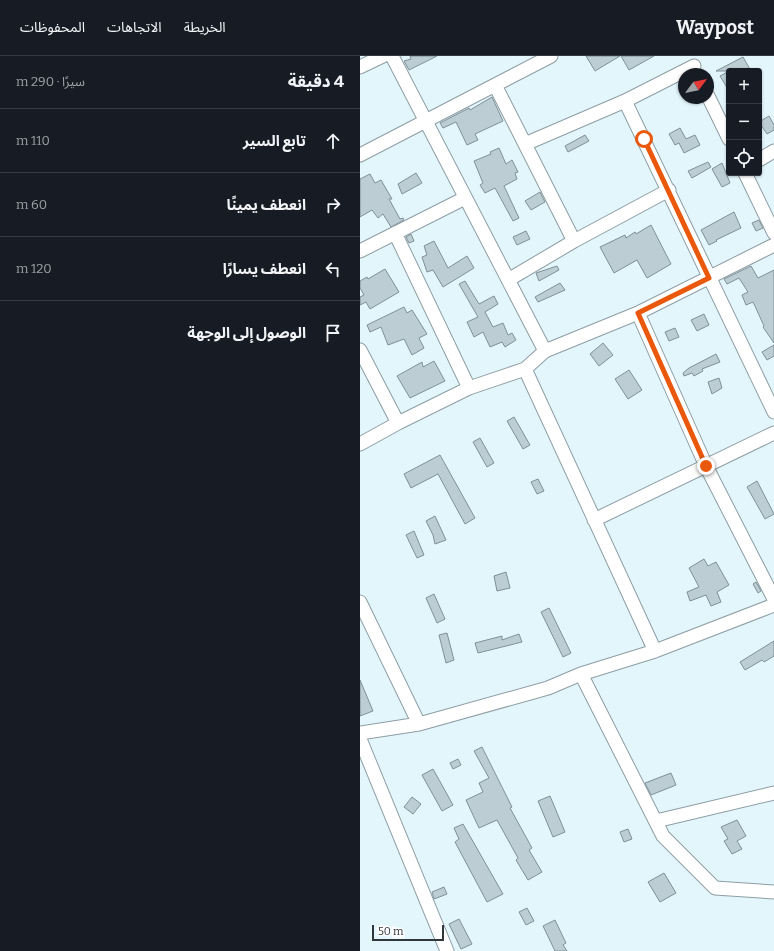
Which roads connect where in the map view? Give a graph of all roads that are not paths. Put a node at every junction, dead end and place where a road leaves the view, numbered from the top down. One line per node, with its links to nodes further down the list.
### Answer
1 (383, 56): 5 (street)
2 (392, 56): 9 (street)
3 (551, 56): 6 (street)
4 (693, 65): 7 (street)
5 (360, 67)
6 (495, 85): 9 (street); 11 (street)
7 (625, 101): 11 (street); 16 (street)
8 (712, 104): 10 (street)
9 (424, 122): 13 (street); 17 (street)
10 (726, 133)
11 (525, 144): 20 (street)
12 (774, 152): 14 (street)
13 (360, 155)
14 (762, 158)
15 (746, 176): 19 (street)
16 (669, 190): 20 (street); 23 (street)
17 (465, 198): 18 (street); 24 (street)
18 (395, 233): 22 (street); 29 (street)
19 (774, 233)
20 (574, 241): 24 (street)
21 (774, 246): 23 (street)
22 (360, 251)
23 (709, 278): 25 (street); 30 (street)
24 (508, 280): 27 (street)
25 (638, 313): 27 (street); 34 (street)
26 (360, 351): 31 (street)
27 (545, 351): 28 (street)
28 (525, 369): 29 (street); 35 (street)
29 (470, 388): 31 (street)
30 (774, 412)
31 (398, 422): 33 (street)
32 (774, 433): 34 (street)
33 (360, 444)
34 (706, 466): 35 (street); 36 (street)
35 (594, 520): 39 (street)
36 (774, 599)
37 (360, 602): 41 (street)
38 (774, 605): 39 (street)
39 (655, 651): 40 (street)
40 (581, 674): 41 (street); 45 (street)
41 (419, 724): 42 (street)
42 (360, 733)
43 (360, 739): 47 (street)
44 (774, 793): 45 (street)
45 (656, 821): 46 (street)
46 (774, 892)
47 (447, 951)

